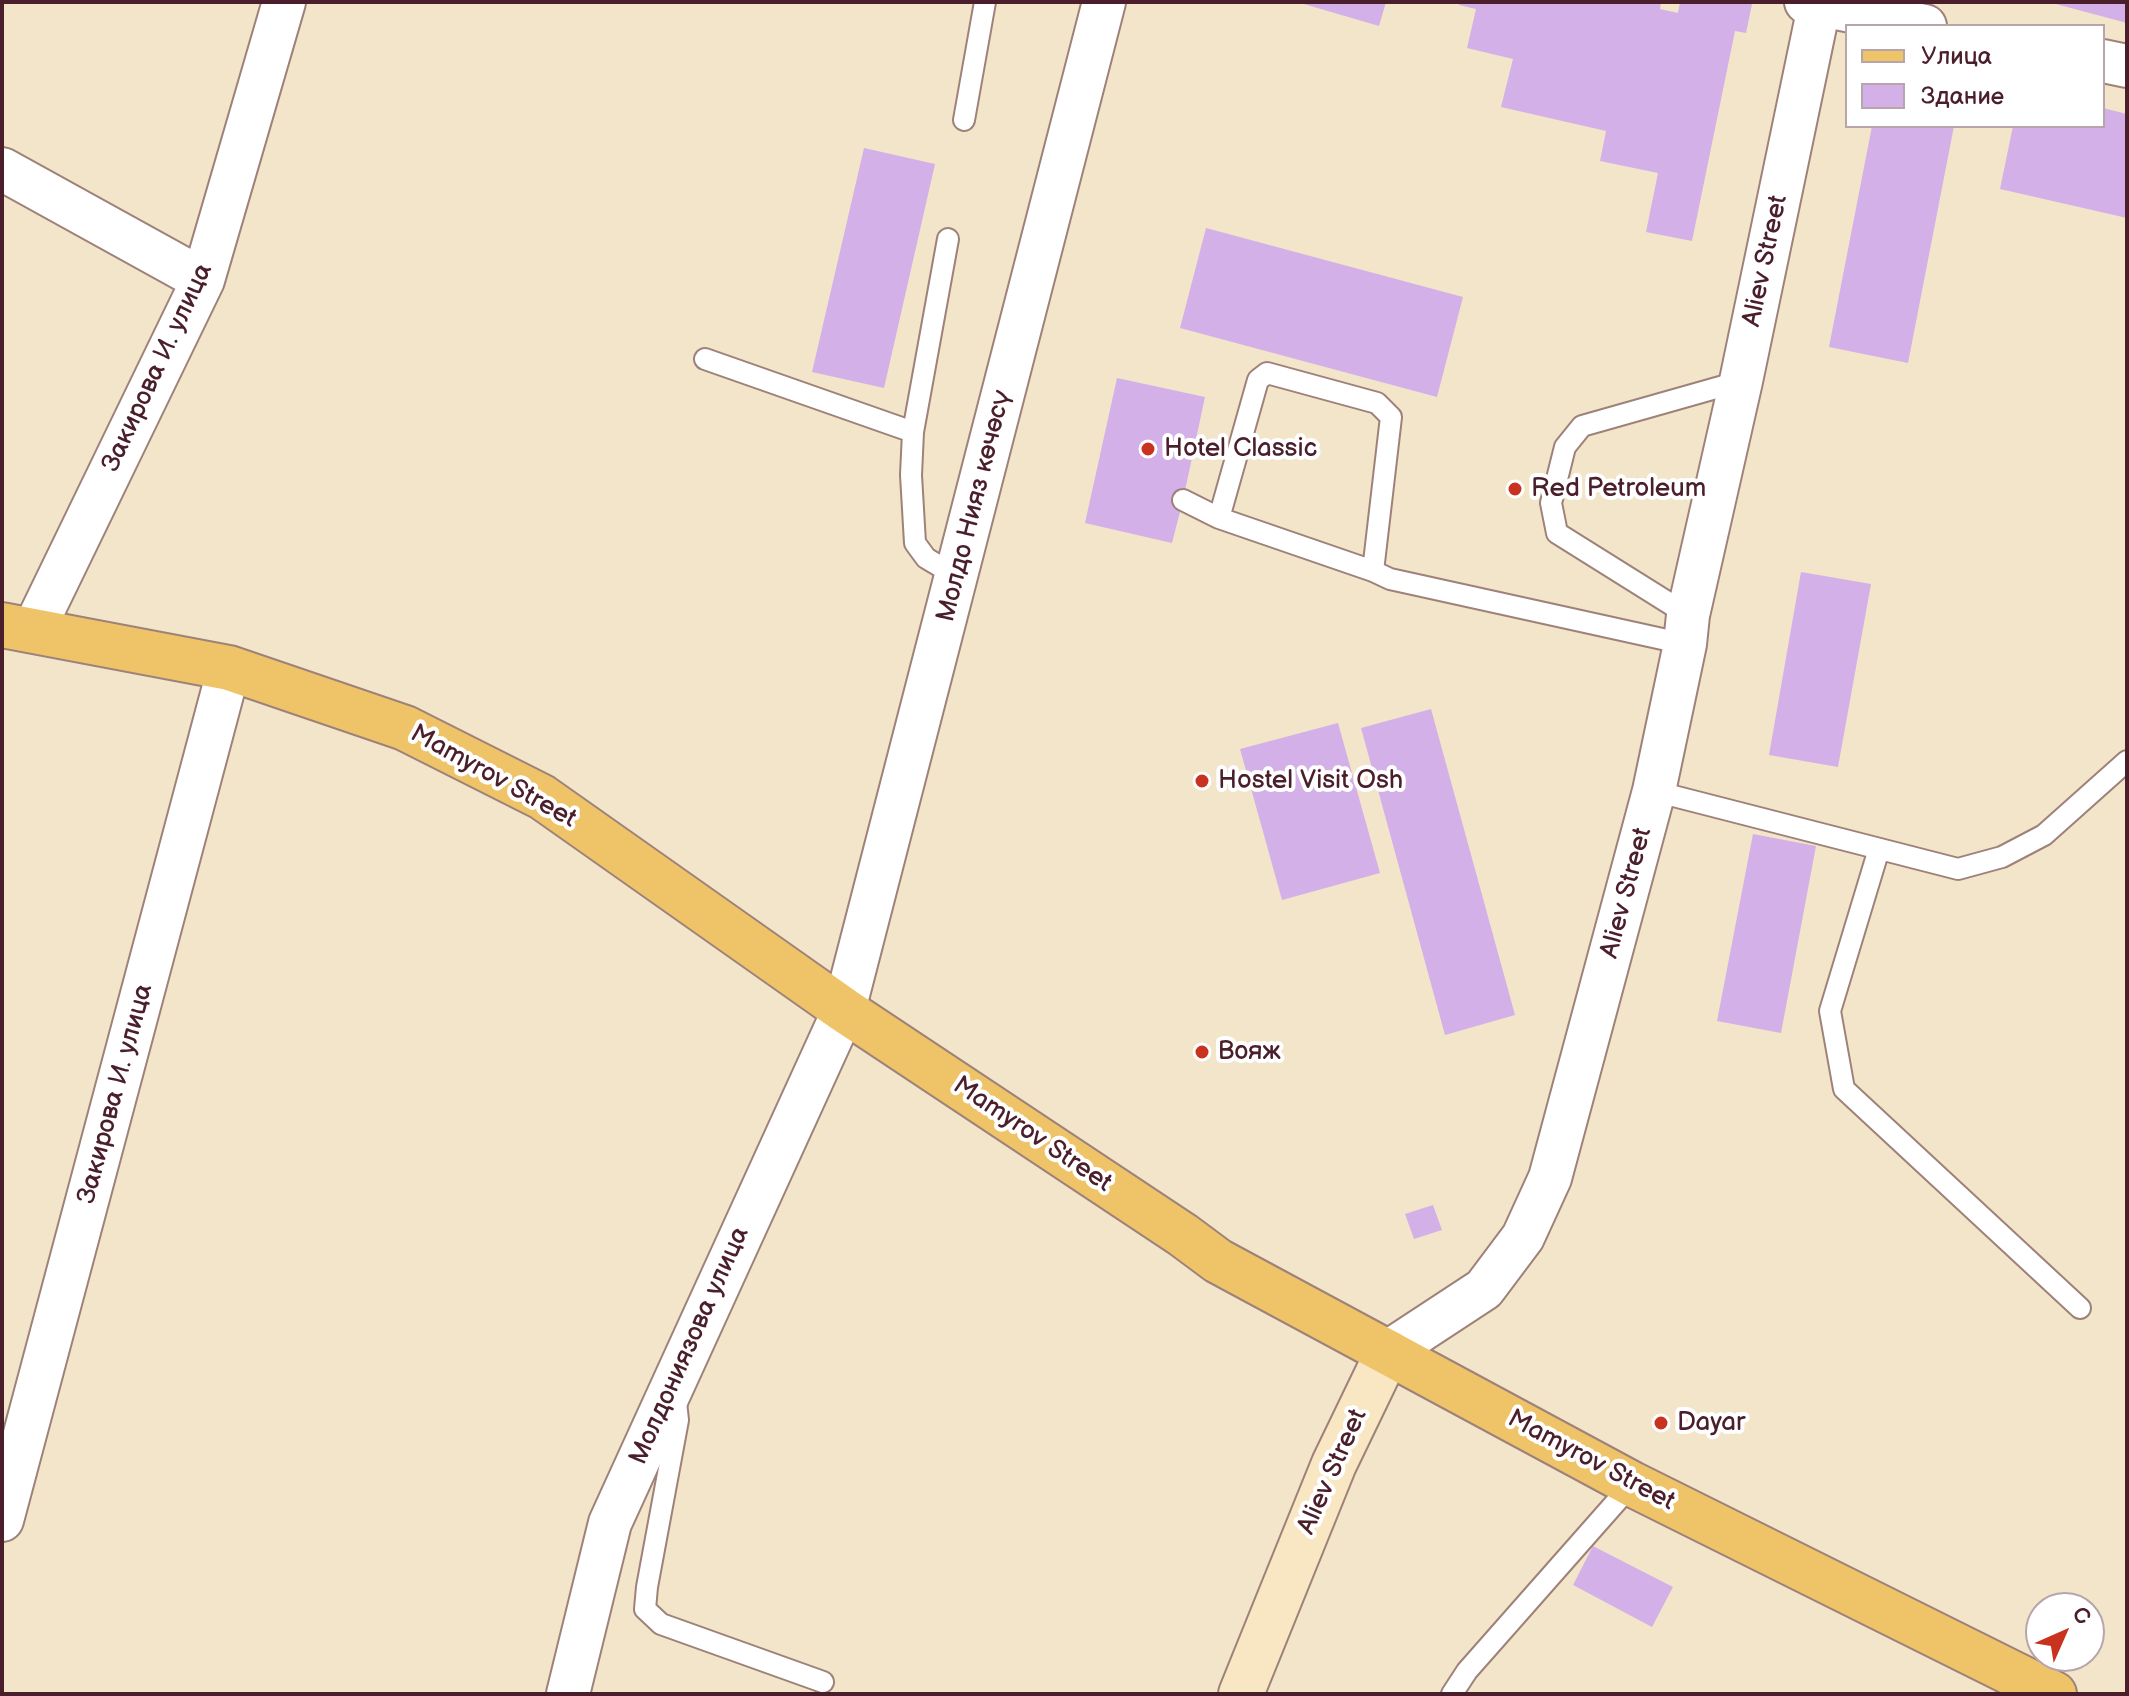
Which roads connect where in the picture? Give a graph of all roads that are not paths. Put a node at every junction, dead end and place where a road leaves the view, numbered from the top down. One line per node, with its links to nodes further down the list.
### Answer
1 (284, 2): 11 (street, Закирова И. улица)
2 (985, 2): 8 (lane)
3 (1104, 2): 18 (street, Молдо Нияз көчөсү)
4 (1815, 3): 5 (street); 13 (street, Aliev Street)
5 (1915, 24)
6 (2105, 61): 7 (street)
7 (2127, 66)
8 (964, 120)
9 (2, 169): 11 (street)
10 (948, 239): 14 (lane)
11 (203, 280): 19 (street, Закирова И. улица)
12 (705, 359): 14 (lane)
13 (1741, 381): 20 (street, Aliev Street); 20 (lane)
14 (913, 432): 18 (lane)
15 (1183, 500): 16 (lane)
16 (1219, 518): 17 (lane); 17 (lane)
17 (1373, 571): 20 (lane)
18 (956, 576): 25 (street, Молдо Нияз көчөсү)
19 (18, 628): 21 (main road, Mamyrov Street)
20 (1686, 630): 23 (street, Aliev Street)
21 (229, 668): 25 (main road, Mamyrov Street); 30 (street, Закирова И. улица)
22 (2127, 761): 24 (lane)
23 (1654, 791): 24 (lane); 27 (street, Aliev Street)
24 (1879, 849): 26 (lane)
25 (844, 1010): 27 (main road, Mamyrov Street); 28 (street, Молдониязова улица)
26 (2080, 1308)
27 (1388, 1352): 29 (main road, Mamyrov Street); 33 (main road, Aliev Street)
28 (674, 1382): 31 (lane); 32 (street, Молдониязова улица)
29 (1632, 1484): 34 (lane); 35 (main road, Mamyrov Street)
30 (2, 1520)
31 (823, 1682)
32 (568, 1694)
33 (1241, 1694)
34 (1452, 1694)
35 (2054, 1694)

